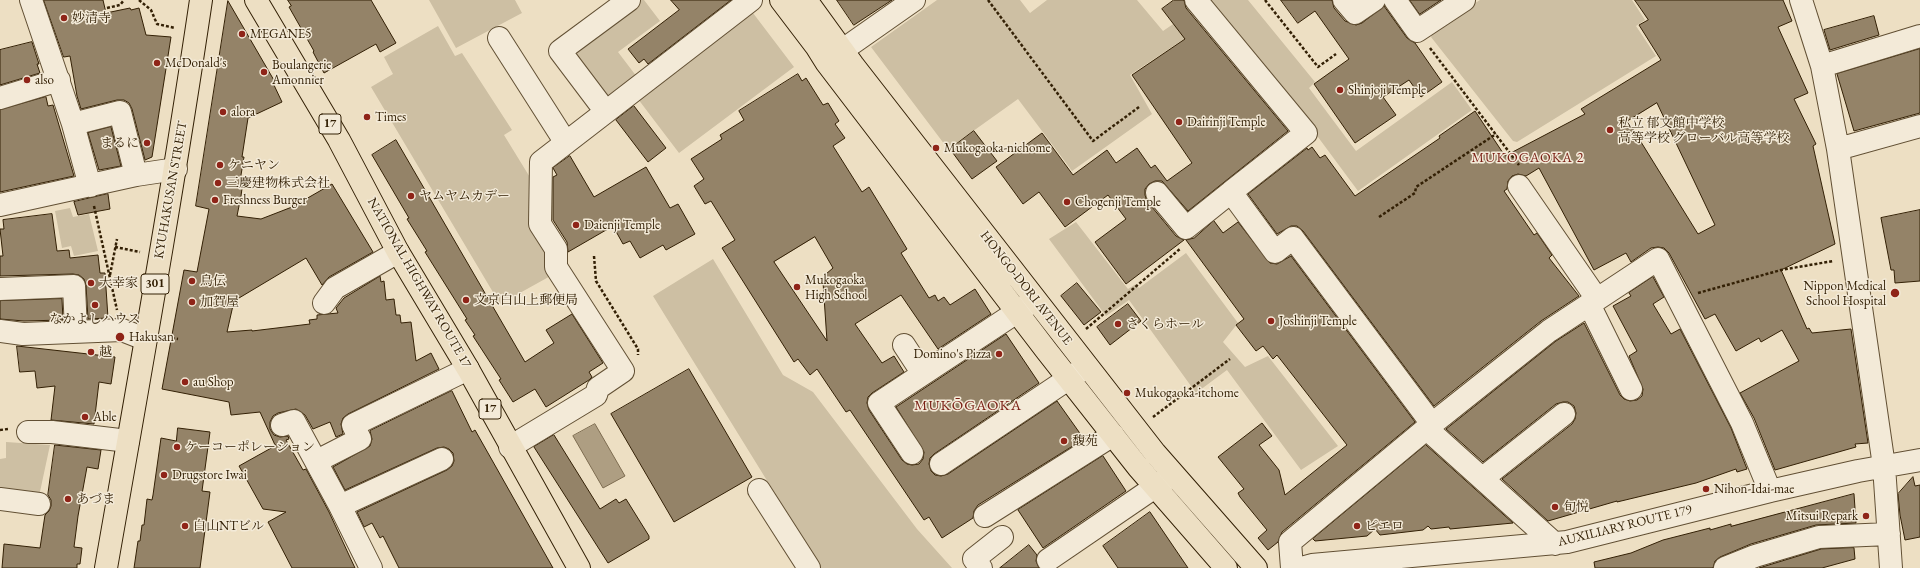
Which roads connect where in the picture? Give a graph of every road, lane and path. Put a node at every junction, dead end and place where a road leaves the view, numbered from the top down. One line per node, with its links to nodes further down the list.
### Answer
1 (31, 0): 27 (street)
2 (124, 0): 19 (path)
3 (139, 0): 20 (path)
4 (202, 0): 36 (main road, KYUHAKUSAN STREET / 301)
5 (256, 0): 48 (main road, NATIONAL HIGHWAY ROUTE 17 / 17)
6 (629, 0): 30 (street)
7 (751, 0): 30 (street)
8 (781, 0): 25 (main road, HONGO-DORI AVENUE)
9 (806, 0): 25 (main road, HONGO-DORI AVENUE)
10 (914, 0): 25 (street)
11 (988, 0): 29 (path)
12 (1196, 0): 40 (street)
13 (1265, 0): 24 (path)
14 (1344, 0): 15 (street)
15 (1374, 0)
16 (1395, 0): 21 (street)
17 (1464, 0): 21 (street)
18 (1801, 0): 26 (street)
19 (107, 8)
20 (179, 29)
21 (1417, 31): 33 (path)
22 (1920, 36): 26 (street)
23 (499, 38): 34 (street)
24 (1336, 54)
25 (835, 56): 54 (main road, HONGO-DORI AVENUE); 57 (main road, HONGO-DORI AVENUE)
26 (1822, 66): 35 (street)
27 (59, 80): 28 (street); 31 (street)
28 (0, 98)
29 (1139, 107)
30 (606, 112): 34 (street)
31 (73, 124): 37 (street); 38 (street)
32 (1920, 126): 35 (street)
33 (1496, 134): 39 (path); 43 (path)
34 (566, 143): 80 (street)
35 (1838, 149): 50 (street)
36 (176, 169): 37 (street); 62 (main road, KYUHAKUSAN STREET / 301)
37 (136, 175): 38 (street)
38 (90, 186): 42 (street); 51 (path)
39 (1519, 186): 55 (street)
40 (1231, 192): 44 (street); 76 (street)
41 (1157, 193): 44 (street)
42 (0, 205)
43 (1379, 217)
44 (1186, 228): 64 (path)
45 (117, 239): 46 (path)
46 (116, 247): 47 (path); 51 (path)
47 (140, 252)
48 (398, 252): 56 (street); 69 (main road, NATIONAL HIGHWAY ROUTE 17 / 17)
49 (594, 256): 66 (path)
50 (1853, 258): 53 (path); 86 (street)
51 (110, 277): 58 (path)
52 (0, 288): 60 (street)
53 (1679, 299): 55 (street); 91 (street)
54 (1035, 300): 57 (street); 64 (main road, HONGO-DORI AVENUE)
55 (1593, 301): 72 (street); 76 (street)
56 (324, 303)
57 (1017, 312): 70 (street); 71 (main road, HONGO-DORI AVENUE)
58 (122, 330): 60 (street); 62 (street)
59 (0, 331): 60 (street)
60 (76, 332)
61 (166, 337): 63 (path)
62 (145, 339): 79 (main road, KYUHAKUSAN STREET / 301)
63 (178, 339)
64 (1069, 344): 68 (main road, HONGO-DORI AVENUE)
65 (904, 345): 70 (street)
66 (639, 359)
67 (1230, 359): 74 (path)
68 (1087, 366): 71 (street); 87 (main road, HONGO-DORI AVENUE)
69 (468, 369): 80 (main road, NATIONAL HIGHWAY ROUTE 17 / 17); 84 (street)
70 (923, 374): 81 (street)
71 (1068, 378): 78 (main road, HONGO-DORI AVENUE); 85 (street)
72 (1631, 389)
73 (1564, 414): 88 (street)
74 (1152, 417)
75 (282, 425): 84 (street)
76 (1429, 427): 88 (street); 108 (street)
77 (28, 432): 79 (street)
78 (1113, 435): 89 (main road, HONGO-DORI AVENUE); 95 (street)
79 (128, 441): 101 (main road, KYUHAKUSAN STREET / 301)
80 (510, 447): 103 (main road, NATIONAL HIGHWAY ROUTE 17 / 17)
81 (912, 452)
82 (442, 459): 94 (street)
83 (1920, 460): 86 (street, AUXILIARY ROUTE 179)
84 (317, 461): 94 (street)
85 (941, 464)
86 (1884, 466): 91 (street, AUXILIARY ROUTE 179); 96 (street)
87 (1174, 474): 89 (street); 107 (main road, HONGO-DORI AVENUE)
88 (1483, 478): 98 (street)
89 (1155, 487): 99 (street); 106 (main road, HONGO-DORI AVENUE)
90 (759, 490): 104 (street)
91 (1770, 491): 98 (street, AUXILIARY ROUTE 179)
92 (0, 499): 93 (street)
93 (39, 504)
94 (340, 506): 102 (street)
95 (985, 516)
96 (1888, 534): 110 (street); 111 (street)
97 (1002, 537): 105 (street)
98 (1555, 544): 100 (street, AUXILIARY ROUTE 179)
99 (1048, 560)
100 (1440, 561): 109 (street, AUXILIARY ROUTE 179)
101 (106, 568)
102 (371, 568)
103 (579, 568)
104 (809, 568)
105 (980, 568)
106 (1226, 568)
107 (1256, 568)
108 (1292, 568)
109 (1301, 568)
110 (1725, 568)
111 (1891, 568)

